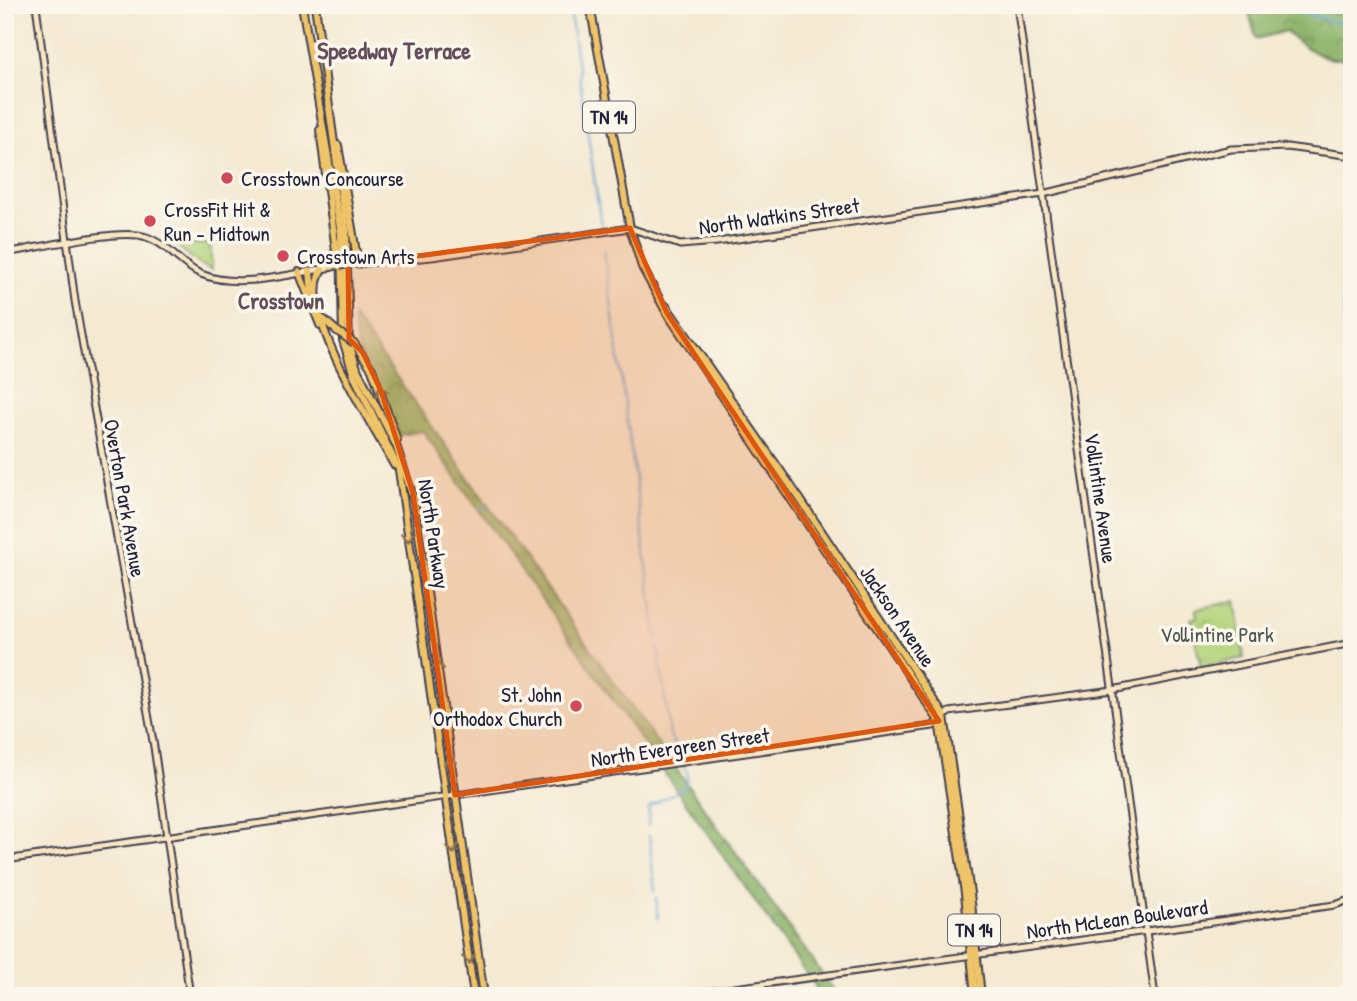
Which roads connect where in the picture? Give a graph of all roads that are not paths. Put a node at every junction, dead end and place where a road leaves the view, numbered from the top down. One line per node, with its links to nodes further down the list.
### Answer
1 (36, 5): 11 (street, Overton Park Avenue)
2 (302, 5): 7 (main road, North Parkway)
3 (315, 5): 6 (main road, North Parkway)
4 (590, 5): 10 (main road, Jackson Avenue / TN 14)
5 (1017, 5): 9 (street, Vollintine Avenue)
6 (330, 102): 13 (main road); 20 (main road, North Parkway)
7 (318, 104): 14 (main road); 21 (main road, North Parkway)
8 (1352, 156): 9 (street, North Watkins Street)
9 (1043, 194): 10 (street, North Watkins Street); 23 (street, Vollintine Avenue)
10 (630, 228): 13 (street, North Watkins Street); 24 (main road, Jackson Avenue / TN 14)
11 (68, 244): 12 (street); 17 (street, North Watkins Street); 27 (street, Overton Park Avenue)
12 (5, 253)
13 (355, 264): 14 (street, North Watkins Street, bridge)
14 (336, 267): 15 (street, North Watkins Street)
15 (322, 269): 16 (street, North Watkins Street); 18 (main road)
16 (310, 271): 17 (street, North Watkins Street); 18 (main road)
17 (299, 272): 19 (main road)
18 (319, 314): 19 (main road); 20 (main road, one-way to 18, bridge)
19 (324, 330): 21 (main road)
20 (407, 474): 25 (main road, North Parkway, one-way to 20)
21 (401, 480): 26 (main road, North Parkway, one-way to 26)
22 (1352, 643): 23 (street, North Evergreen Street)
23 (1112, 690): 24 (street, North Evergreen Street); 30 (street, Vollintine Avenue)
24 (942, 719): 25 (street, North Evergreen Street); 31 (main road, Jackson Avenue / TN 14)
25 (455, 795): 26 (street, North Evergreen Street); 34 (main road, North Parkway)
26 (445, 797): 27 (street, North Evergreen Street); 33 (main road, North Parkway, one-way to 33)
27 (167, 836): 28 (street, North Evergreen Street); 32 (street, Overton Park Avenue)
28 (5, 860)
29 (1352, 899): 30 (street, North McLean Boulevard)
30 (1146, 930): 31 (street, North McLean Boulevard); 38 (street, Vollintine Avenue)
31 (973, 956): 35 (street, North McLean Boulevard); 36 (main road, Jackson Avenue / TN 14); 37 (main road, Jackson Avenue / TN 14)
32 (190, 996)
33 (474, 996)
34 (484, 996)
35 (677, 996)
36 (975, 996)
37 (981, 996)
38 (1155, 996)

